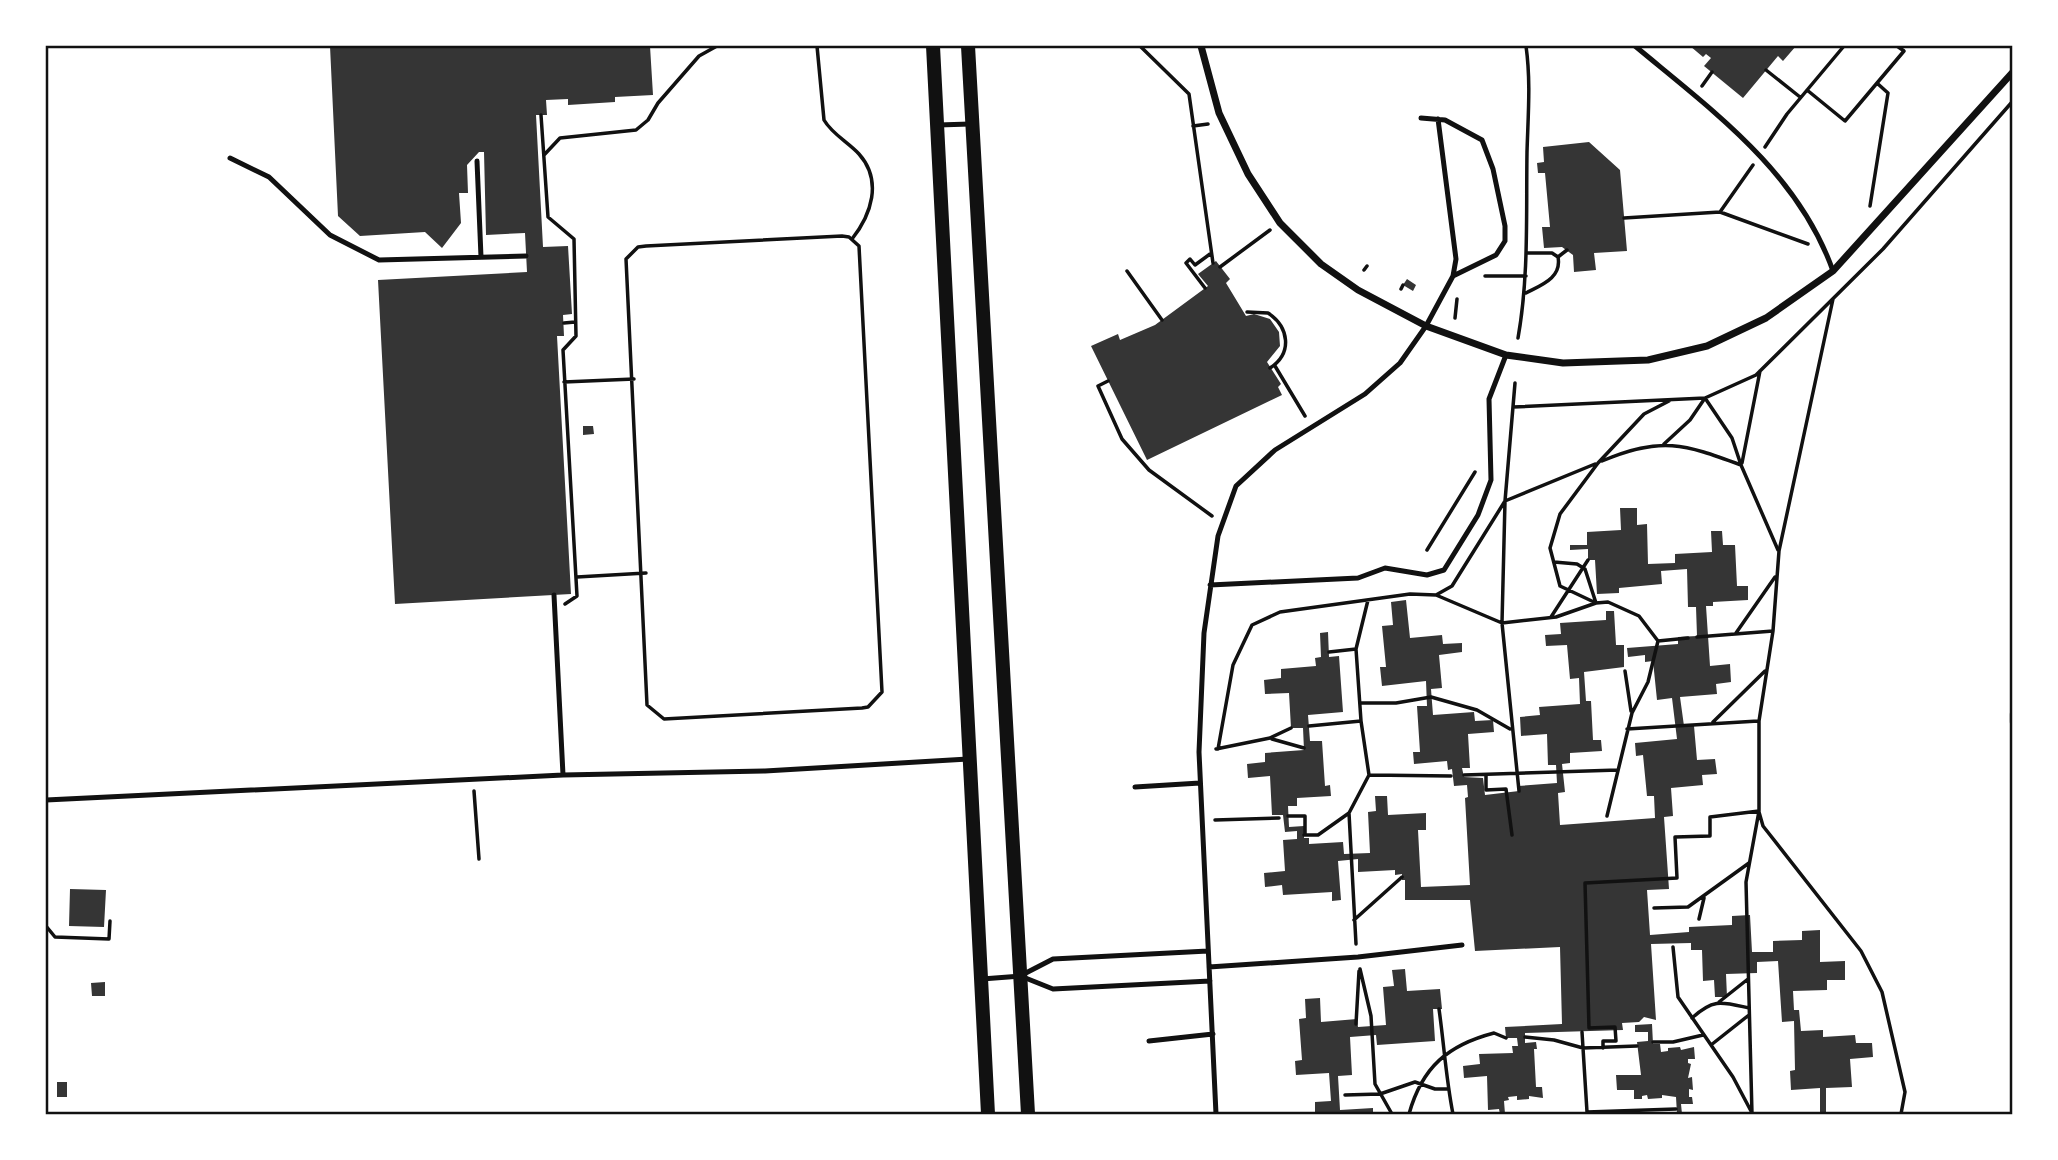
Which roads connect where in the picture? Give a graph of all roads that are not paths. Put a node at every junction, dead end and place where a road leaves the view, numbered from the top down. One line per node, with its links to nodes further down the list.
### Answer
1 (933, 46): 9 (main road)
2 (968, 46): 8 (main road)
3 (1201, 46): 16 (street)
4 (1635, 46): 14 (lane)
5 (2012, 73): 14 (street)
6 (1421, 118): 7 (lane)
7 (1438, 119): 15 (lane); 15 (lane)
8 (973, 123): 9 (lane); 28 (main road)
9 (938, 125): 20 (main road)
10 (230, 158): 13 (lane)
11 (477, 161): 13 (lane)
12 (526, 256): 13 (lane)
13 (481, 257)
14 (1833, 271): 17 (street)
15 (1453, 276): 16 (lane)
16 (1426, 326): 17 (street); 18 (lane)
17 (1506, 355): 18 (lane)
18 (1210, 585): 22 (lane)
19 (554, 595): 21 (lane)
20 (968, 759): 21 (lane); 29 (main road)
21 (564, 775): 24 (lane)
22 (1200, 783): 23 (lane); 26 (lane)
23 (1135, 787)
24 (46, 800)
25 (1462, 945): 27 (lane)
26 (1208, 951): 27 (lane); 28 (lane)
27 (1209, 967): 30 (lane)
28 (1020, 976): 29 (lane); 30 (lane); 34 (main road)
29 (980, 980): 33 (main road)
30 (1210, 981): 31 (lane)
31 (1213, 1034): 32 (lane); 35 (lane)
32 (1149, 1041)
33 (988, 1115)
34 (1028, 1115)
35 (1216, 1115)

